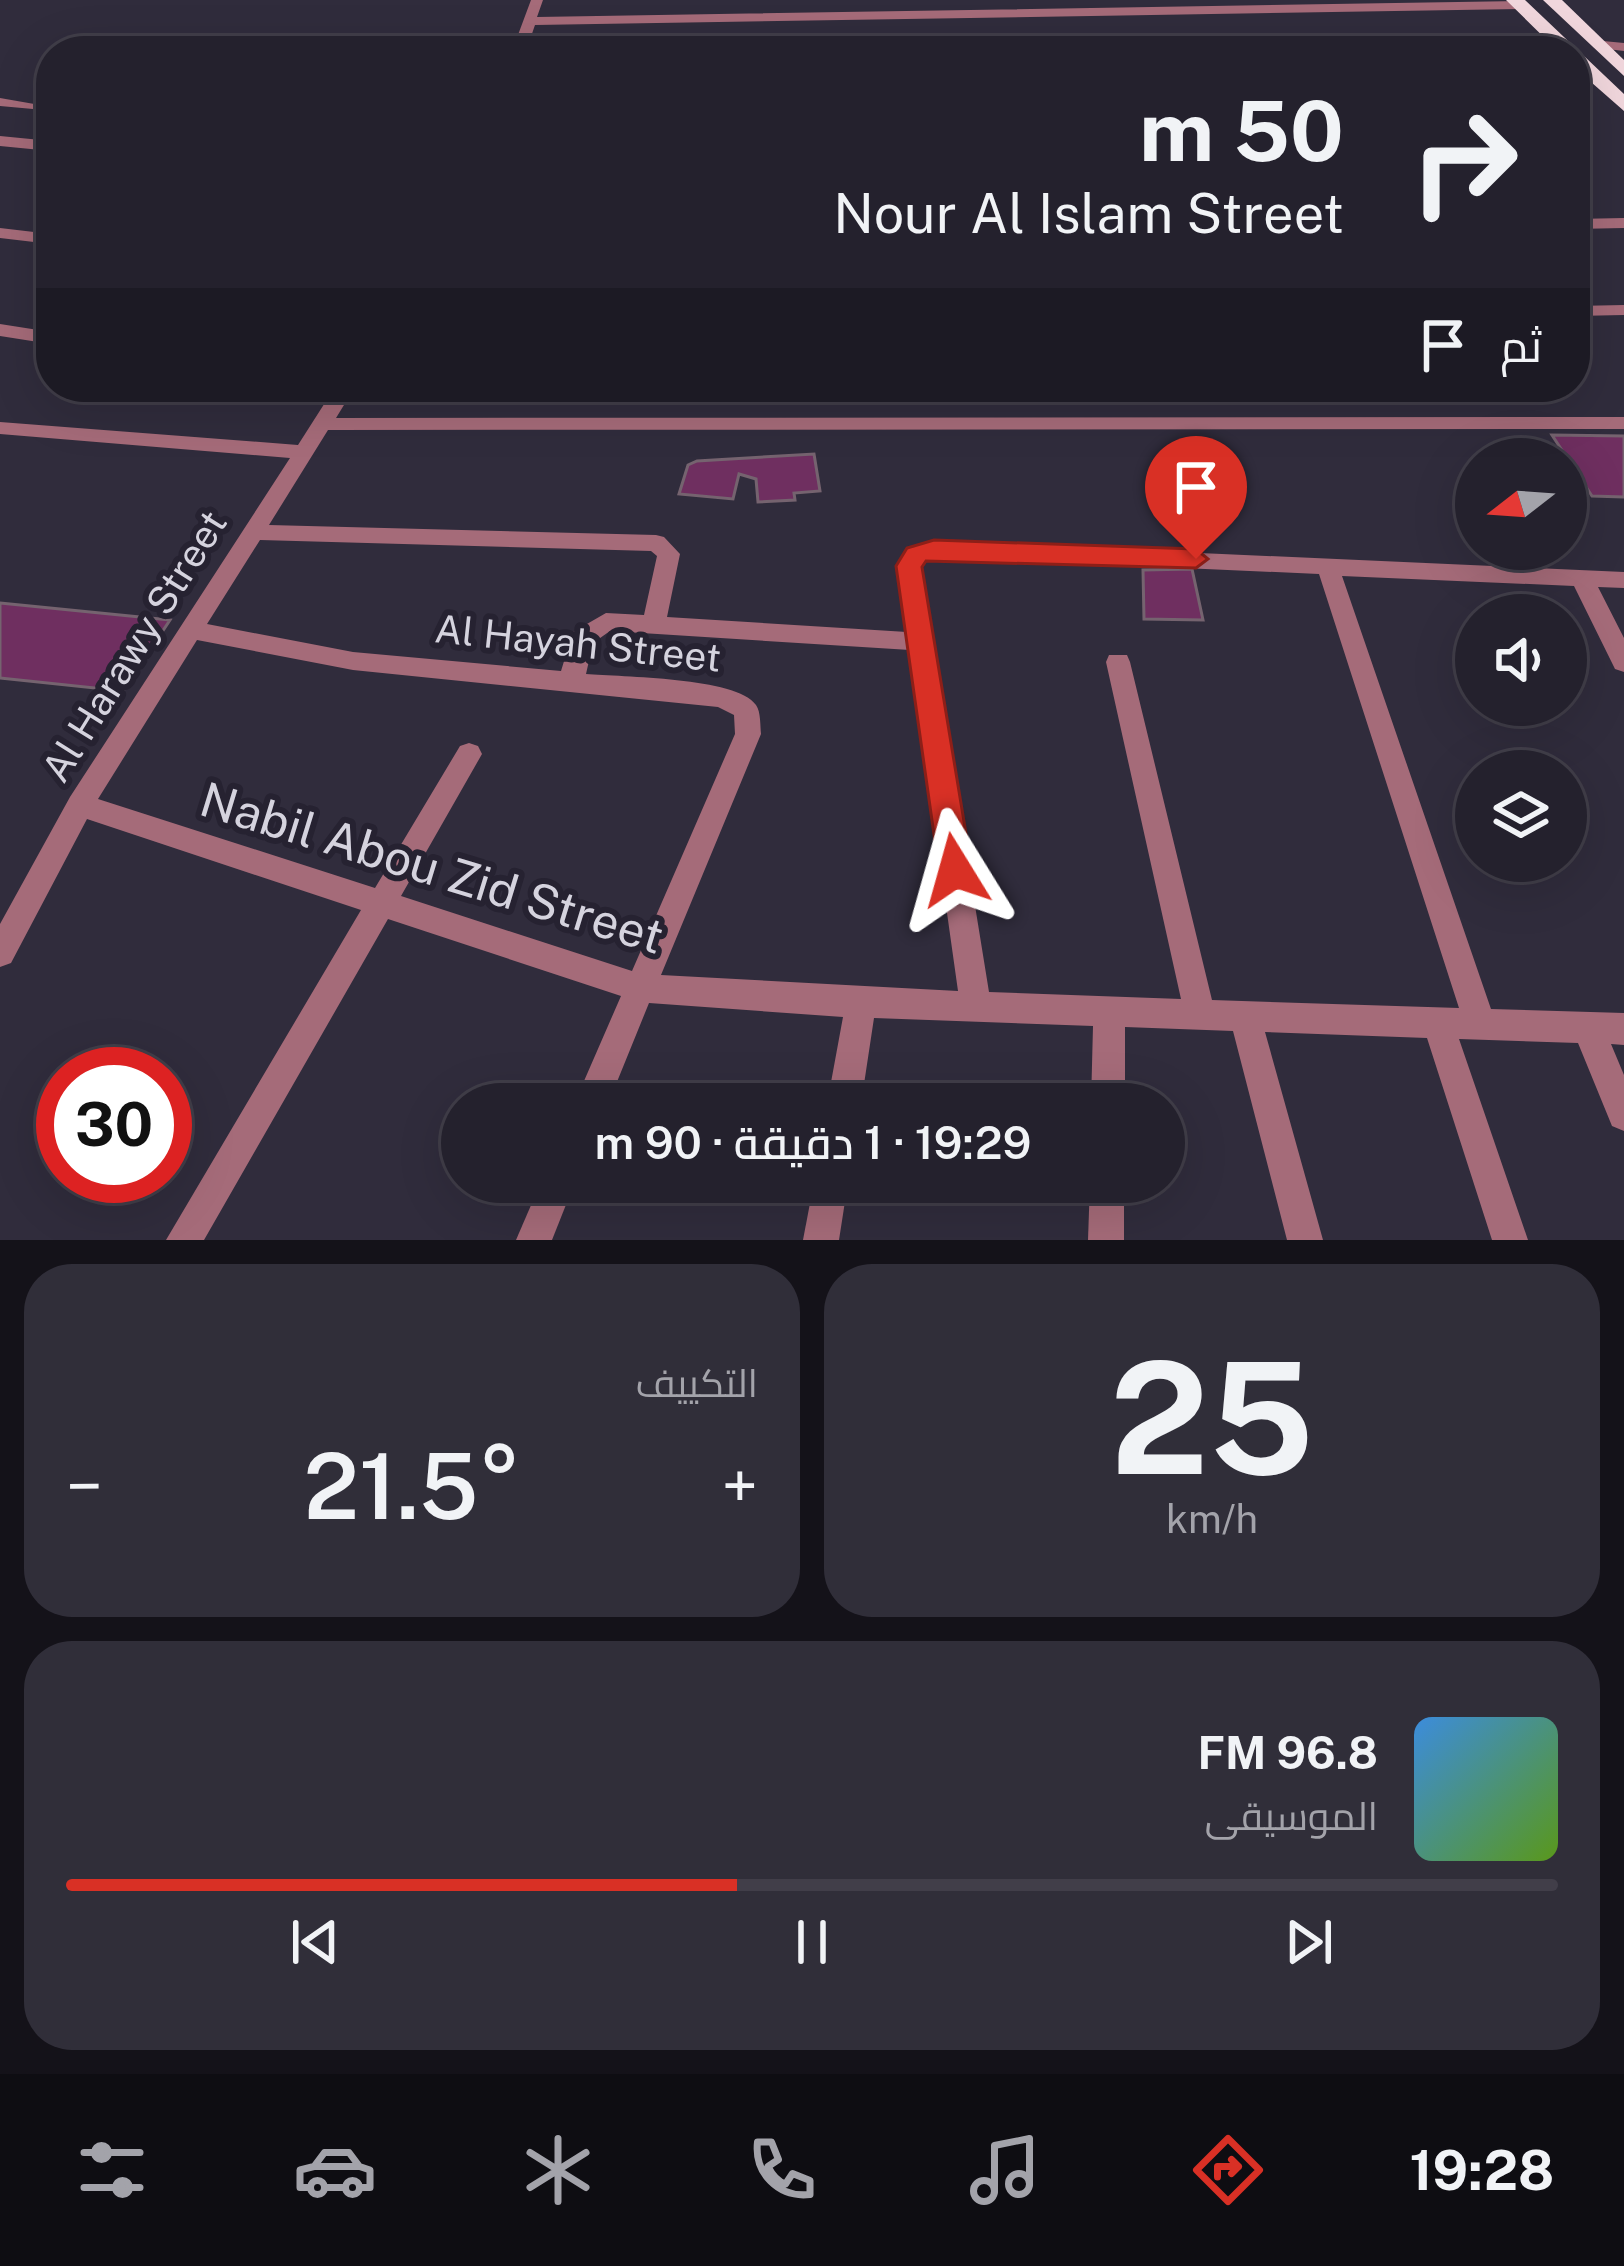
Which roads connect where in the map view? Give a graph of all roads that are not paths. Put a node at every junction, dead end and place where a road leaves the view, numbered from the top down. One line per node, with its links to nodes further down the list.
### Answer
1 (537, 0): 6 (street)
2 (710, 0): 5 (street)
3 (1552, 0): 9 (highway)
4 (1518, 2): 5 (street); 8 (highway)
5 (703, 18): 6 (street)
6 (530, 21): 7 (street)
7 (524, 36)
8 (1553, 36)
9 (1603, 45): 10 (street); 11 (highway)
10 (1624, 47)
11 (1624, 70)
12 (1590, 72): 15 (highway)
13 (0, 101): 14 (street)
14 (33, 105)
15 (1624, 105)
16 (0, 142): 17 (street)
17 (36, 145)
18 (1624, 223): 19 (street)
19 (1590, 224)
20 (0, 233): 21 (street)
21 (36, 237)
22 (1624, 310): 23 (street)
23 (1590, 311)
24 (0, 330): 25 (street)
25 (36, 336)
26 (335, 402): 28 (street, Al Harawy Street)
27 (1624, 423): 28 (street)
28 (321, 424): 30 (street, Al Harawy Street)
29 (0, 428): 30 (street)
30 (303, 452): 31 (street, Al Harawy Street)
31 (251, 532): 35 (street); 36 (street, Al Harawy Street)
32 (1327, 564): 33 (street); 37 (street); 52 (street)
33 (1582, 579): 34 (street); 39 (street)
34 (1624, 580)
35 (654, 624): 37 (street); 40 (street)
36 (190, 630): 40 (street, Al Hayah Street); 42 (street, Al Harawy Street)
37 (922, 642): 47 (street)
38 (1118, 662): 49 (street)
39 (1624, 662)
40 (571, 683): 45 (street, Al Hayah Street)
41 (469, 754): 43 (street)
42 (80, 805): 43 (street, Nabil Abou Zid Street); 44 (street, Al Harawy Street)
43 (381, 903): 45 (street, Nabil Abou Zid Street); 62 (street)
44 (0, 953)
45 (640, 988): 46 (street, Nabil Abou Zid Street); 55 (street, Al Hayah Street)
46 (861, 1003): 47 (street, Nabil Abou Zid Street); 56 (street)
47 (976, 1007): 48 (street, Nabil Abou Zid Street)
48 (1109, 1012): 49 (street, Nabil Abou Zid Street); 57 (street)
49 (1201, 1015): 50 (street, Nabil Abou Zid Street)
50 (1245, 1016): 51 (street, Nabil Abou Zid Street); 66 (street)
51 (1438, 1023): 52 (street, Nabil Abou Zid Street); 67 (street)
52 (1480, 1024): 53 (street, Nabil Abou Zid Street)
53 (1588, 1028): 54 (street, Nabil Abou Zid Street); 58 (street)
54 (1624, 1029)
55 (600, 1083)
56 (848, 1083)
57 (1108, 1083)
58 (1624, 1114)
59 (549, 1203): 63 (street)
60 (827, 1203): 64 (street)
61 (1107, 1203): 65 (street)
62 (184, 1240)
63 (534, 1240)
64 (821, 1240)
65 (1106, 1240)
66 (1305, 1240)
67 (1510, 1240)

